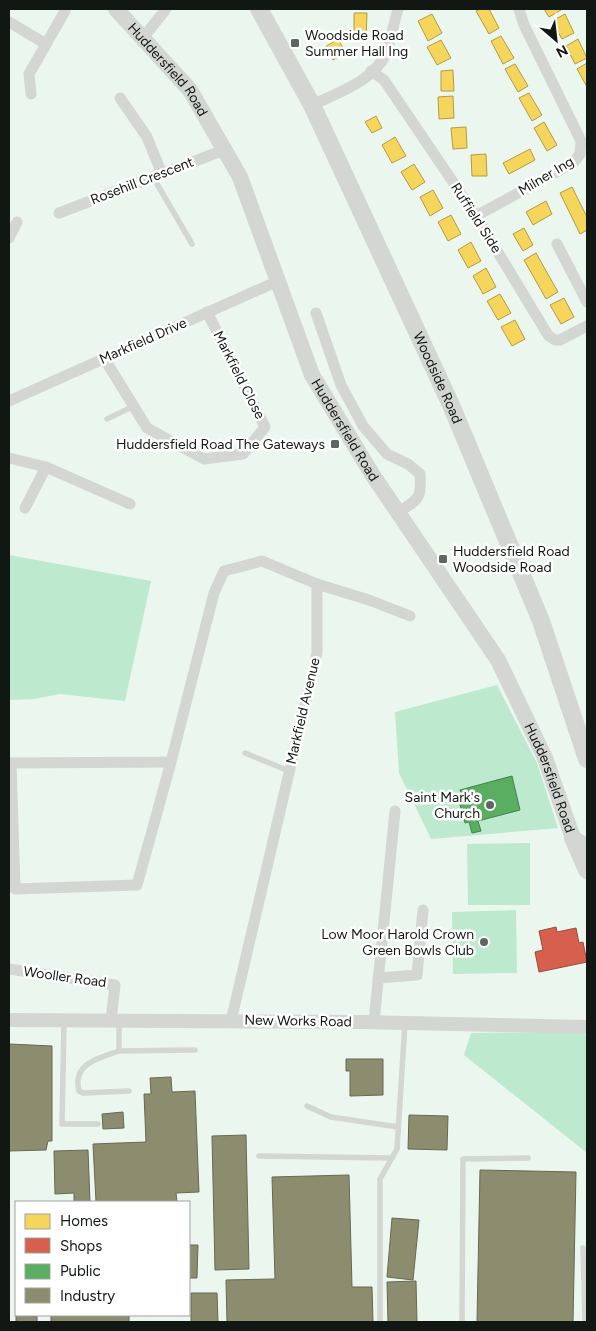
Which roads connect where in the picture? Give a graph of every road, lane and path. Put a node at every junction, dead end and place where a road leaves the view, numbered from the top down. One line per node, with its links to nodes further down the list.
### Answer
1 (116, 9): 8 (main road, Huddersfield Road)
2 (166, 9): 8 (street)
3 (259, 9): 13 (main road, Woodside Road)
4 (398, 9): 10 (street)
5 (519, 9): 15 (street, Milner Ing)
6 (65, 11): 9 (street)
7 (9, 22): 9 (street)
8 (143, 38): 14 (main road, Huddersfield Road)
9 (46, 44): 11 (street)
10 (372, 72): 13 (street); 18 (street, Ruffield Side)
11 (31, 94)
12 (120, 98): 16 (street)
13 (312, 106): 40 (main road, Woodside Road)
14 (224, 150): 16 (street, Rosehill Crescent); 23 (main road, Huddersfield Road)
15 (584, 157): 18 (street, Milner Ing)
16 (157, 175): 17 (street, Rosehill Crescent); 21 (lane)
17 (59, 213)
18 (476, 216): 27 (street, Ruffield Side)
19 (17, 222): 20 (street)
20 (9, 238)
21 (192, 244)
22 (557, 244): 24 (street)
23 (278, 281): 25 (street, Markfield Drive); 36 (main road, Huddersfield Road)
24 (587, 302)
25 (207, 312): 28 (street, Markfield Drive); 30 (street, Markfield Close)
26 (316, 313): 36 (street)
27 (587, 326)
28 (104, 358): 29 (street, Markfield Drive); 30 (street, Markfield Close)
29 (9, 401)
30 (134, 406): 31 (lane)
31 (107, 419)
32 (9, 458): 33 (street)
33 (46, 467): 34 (street); 35 (street)
34 (130, 504)
35 (25, 508)
36 (398, 512): 45 (main road, Huddersfield Road)
37 (317, 584): 38 (street); 41 (street); 43 (street, Markfield Avenue)
38 (410, 616)
39 (245, 753): 43 (lane)
40 (587, 759)
41 (171, 762): 42 (street); 42 (street)
42 (10, 763)
43 (289, 771): 53 (street, Markfield Avenue)
44 (395, 811): 49 (street)
45 (580, 842): 46 (main road)
46 (587, 870)
47 (423, 910): 49 (street)
48 (9, 969): 52 (street, Wooller Road)
49 (378, 978): 54 (street)
50 (64, 1019): 51 (street, New Works Road); 52 (street, New Works Road); 61 (lane)
51 (9, 1020)
52 (115, 1020): 53 (street, New Works Road); 58 (lane)
53 (232, 1021): 54 (street, New Works Road)
54 (374, 1022): 55 (street, New Works Road)
55 (405, 1023): 56 (street, New Works Road); 62 (lane)
56 (587, 1026)
57 (195, 1050): 58 (lane)
58 (118, 1051): 59 (lane)
59 (129, 1091)
60 (307, 1106): 62 (lane)
61 (98, 1124)
62 (398, 1127): 64 (lane)
63 (259, 1156): 64 (lane)
64 (391, 1158): 67 (lane)
65 (528, 1158): 68 (lane)
66 (583, 1248): 69 (lane)
67 (380, 1322)
68 (462, 1322)
69 (585, 1322)

